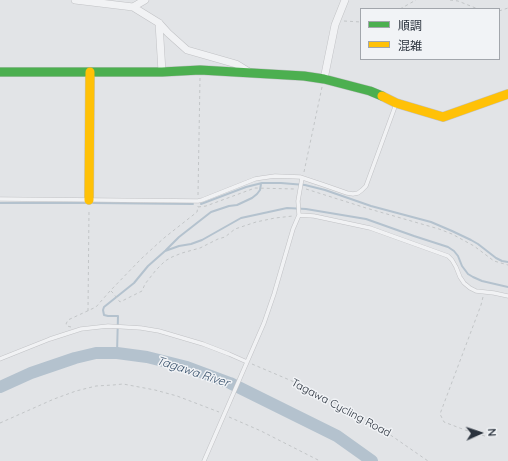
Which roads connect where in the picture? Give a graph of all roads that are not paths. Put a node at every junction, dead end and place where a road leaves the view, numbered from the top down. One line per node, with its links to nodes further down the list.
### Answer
1 (75, 0): 4 (street)
2 (145, 0): 4 (street)
3 (344, 0): 10 (street)
4 (133, 6): 5 (street)
5 (159, 23): 8 (street); 9 (street)
6 (0, 72): 7 (street)
7 (90, 72): 8 (street); 15 (street)
8 (162, 72): 9 (street)
9 (250, 73): 10 (street)
10 (324, 79): 12 (street)
11 (508, 94): 12 (street)
12 (396, 103): 13 (lane)
13 (301, 184): 15 (lane); 16 (lane)
14 (0, 199): 15 (lane)
15 (89, 200)
16 (298, 215): 17 (lane); 19 (lane)
17 (508, 296)
18 (0, 359): 19 (lane)
19 (247, 363): 20 (lane)
20 (204, 461)

